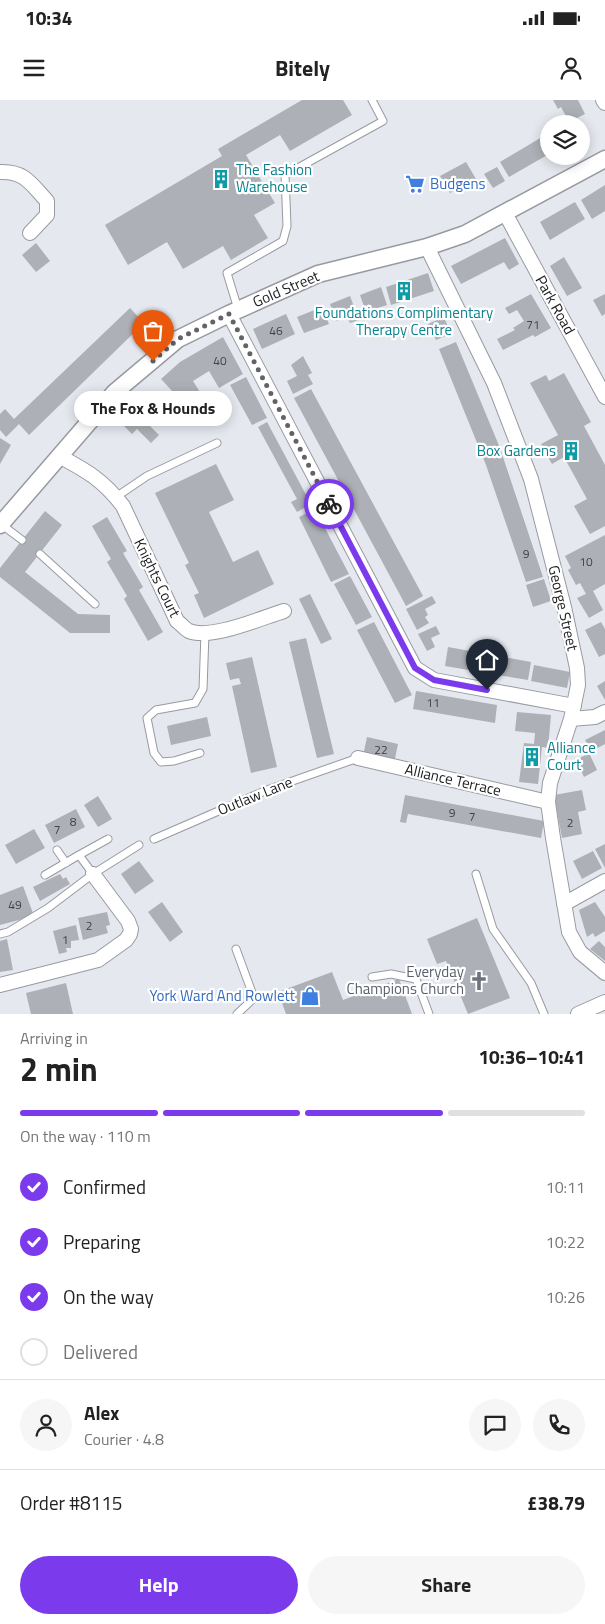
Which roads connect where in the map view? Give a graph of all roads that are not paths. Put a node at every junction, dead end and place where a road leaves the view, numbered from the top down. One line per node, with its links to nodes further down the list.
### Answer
1 (372, 100): 7 (lane)
2 (605, 159): 4 (street, Gold Street)
3 (0, 172): 5 (street)
4 (505, 214): 6 (street, Gold Street); 8 (street, Park Road)
5 (30, 232)
6 (427, 247): 7 (street, Gold Street); 19 (street, George Street)
7 (234, 312): 10 (street, Gold Street); 19 (street)
8 (605, 397)
9 (217, 443): 11 (lane)
10 (59, 456): 11 (street, Knights Court); 12 (street, Gold Street)
11 (116, 497): 17 (street, Knights Court)
12 (0, 524): 13 (lane)
13 (22, 540)
14 (40, 554): 15 (lane)
15 (95, 604)
16 (284, 611): 17 (street)
17 (205, 633): 20 (lane)
18 (605, 712): 19 (street)
19 (573, 713): 22 (street, George Street)
20 (200, 754)
21 (358, 758): 22 (street, Alliance Terrace); 23 (lane, Outlaw Lane)
22 (548, 802): 33 (street, George Street)
23 (154, 839)
24 (108, 840): 27 (lane)
25 (139, 846): 29 (lane)
26 (57, 850): 28 (lane)
27 (80, 855): 28 (lane); 29 (lane)
28 (66, 863): 31 (lane)
29 (93, 874): 34 (lane); 38 (street)
30 (476, 874): 42 (lane)
31 (45, 875)
32 (605, 881): 33 (street)
33 (564, 904): 36 (street, George Street)
34 (0, 934)
35 (236, 949): 40 (lane)
36 (605, 973)
37 (372, 977): 41 (lane)
38 (0, 985)
39 (605, 1002): 43 (street)
40 (236, 1014)
41 (429, 1014)
42 (544, 1014)
43 (578, 1014)

